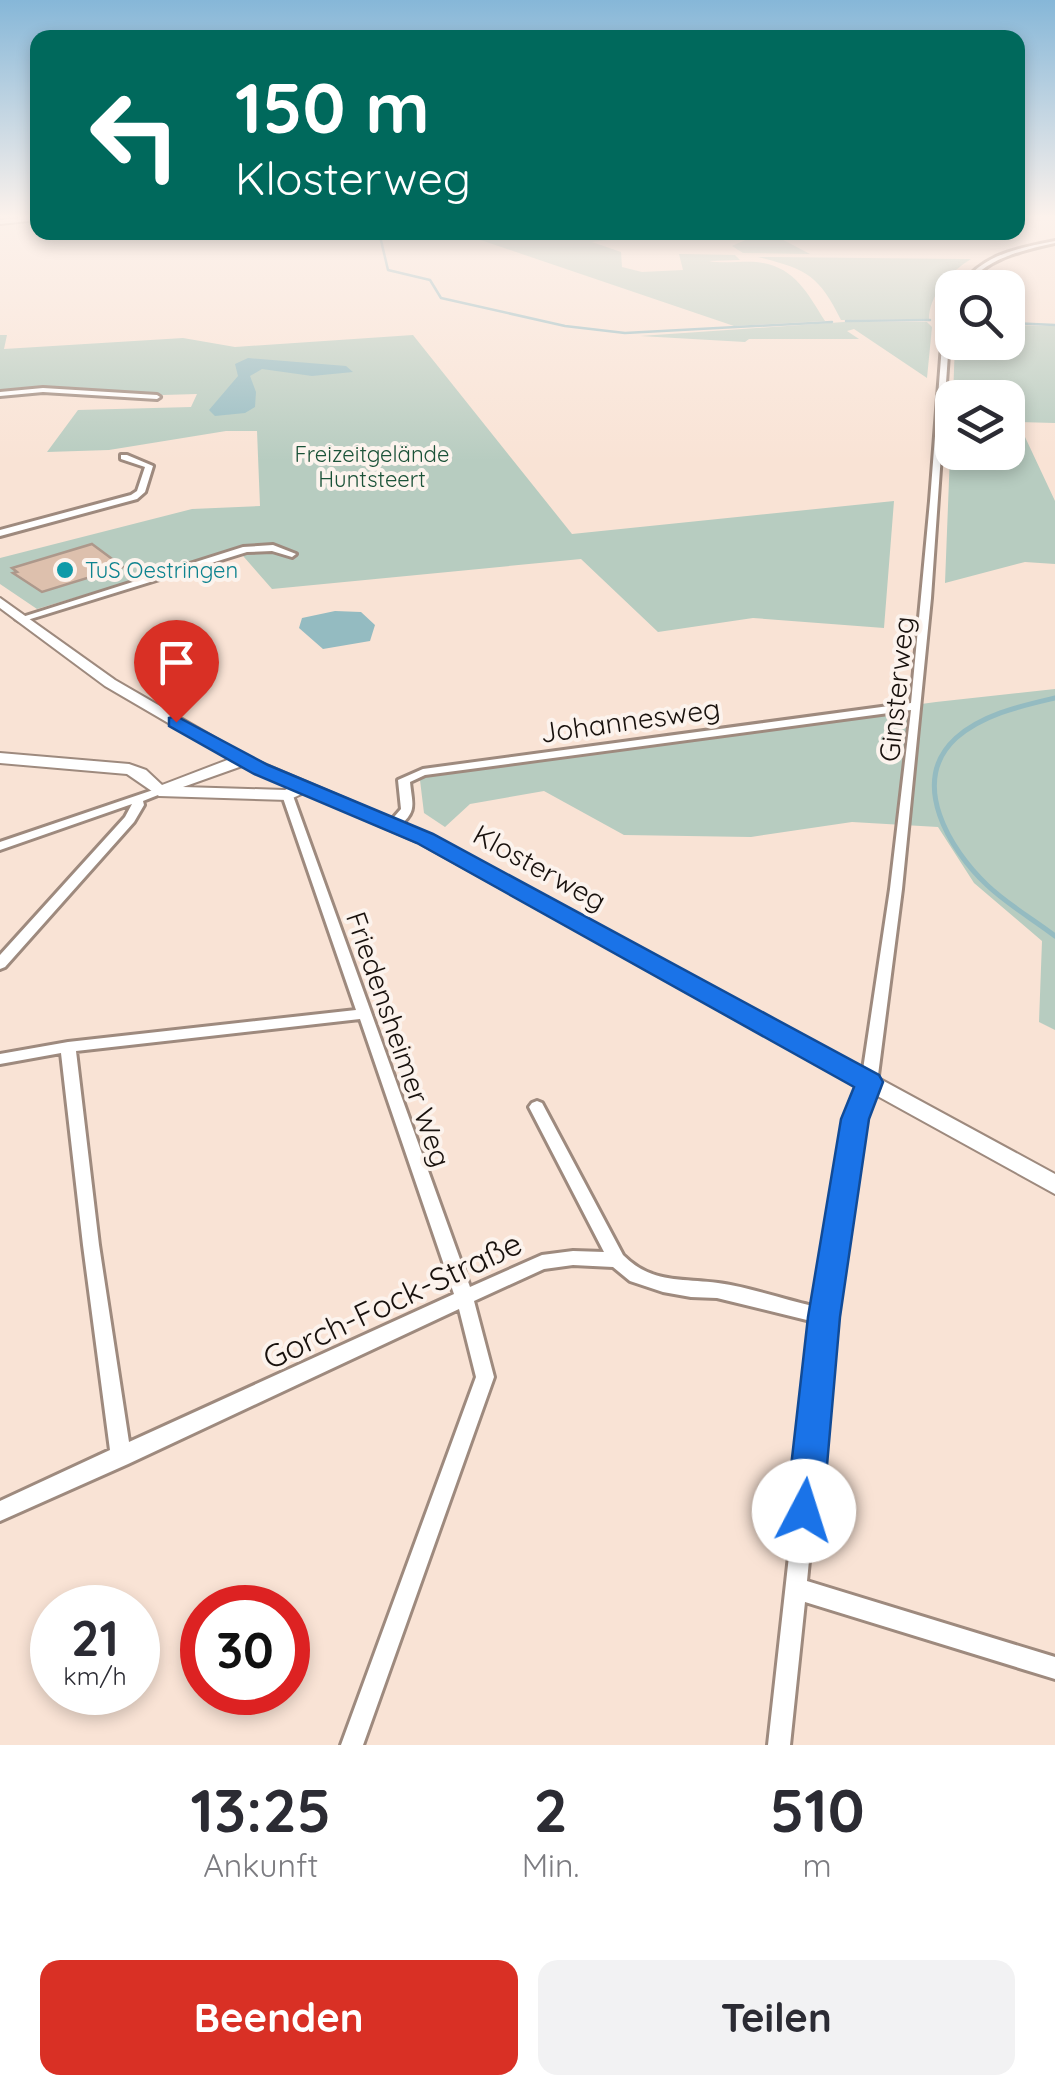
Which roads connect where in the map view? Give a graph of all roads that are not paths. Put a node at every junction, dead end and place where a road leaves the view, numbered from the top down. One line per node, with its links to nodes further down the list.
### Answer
1 (944, 360): 9 (street, Ginsterweg)
2 (0, 394): 3 (street)
3 (158, 397)
4 (124, 456): 5 (street)
5 (0, 534)
6 (292, 554): 8 (street)
7 (0, 602): 8 (street, Klosterweg)
8 (22, 619): 11 (street, Klosterweg)
9 (916, 706): 17 (street, Johannesweg); 23 (street, Ginsterweg)
10 (0, 758): 13 (street)
11 (242, 760): 12 (street, Klosterweg); 13 (street)
12 (261, 770): 14 (street, Klosterweg); 15 (street)
13 (158, 791): 15 (street); 16 (street)
14 (295, 791): 15 (street); 17 (street, Klosterweg); 20 (street, Friedensheimer Weg)
15 (214, 792)
16 (136, 798): 18 (street); 19 (street)
17 (394, 824): 23 (street, Klosterweg)
18 (0, 846)
19 (0, 964)
20 (363, 1014): 21 (street); 27 (street, Friedensheimer Weg)
21 (68, 1047): 22 (street); 29 (street)
22 (0, 1059)
23 (869, 1082): 25 (street, Klosterweg); 28 (street, Ginsterweg)
24 (537, 1107): 26 (street)
25 (1055, 1185)
26 (616, 1260): 27 (street, Gorch-Fock-Straße); 28 (street, Gorch-Fock-Straße)
27 (465, 1299): 29 (street, Gorch-Fock-Straße); 33 (street, Friedensheimer Weg)
28 (824, 1317): 31 (street, Ginsterweg)
29 (122, 1457): 30 (street, Gorch-Fock-Straße)
30 (0, 1511)
31 (798, 1589): 32 (street); 34 (street, Ginsterweg)
32 (1055, 1668)
33 (352, 1745)
34 (779, 1745)

